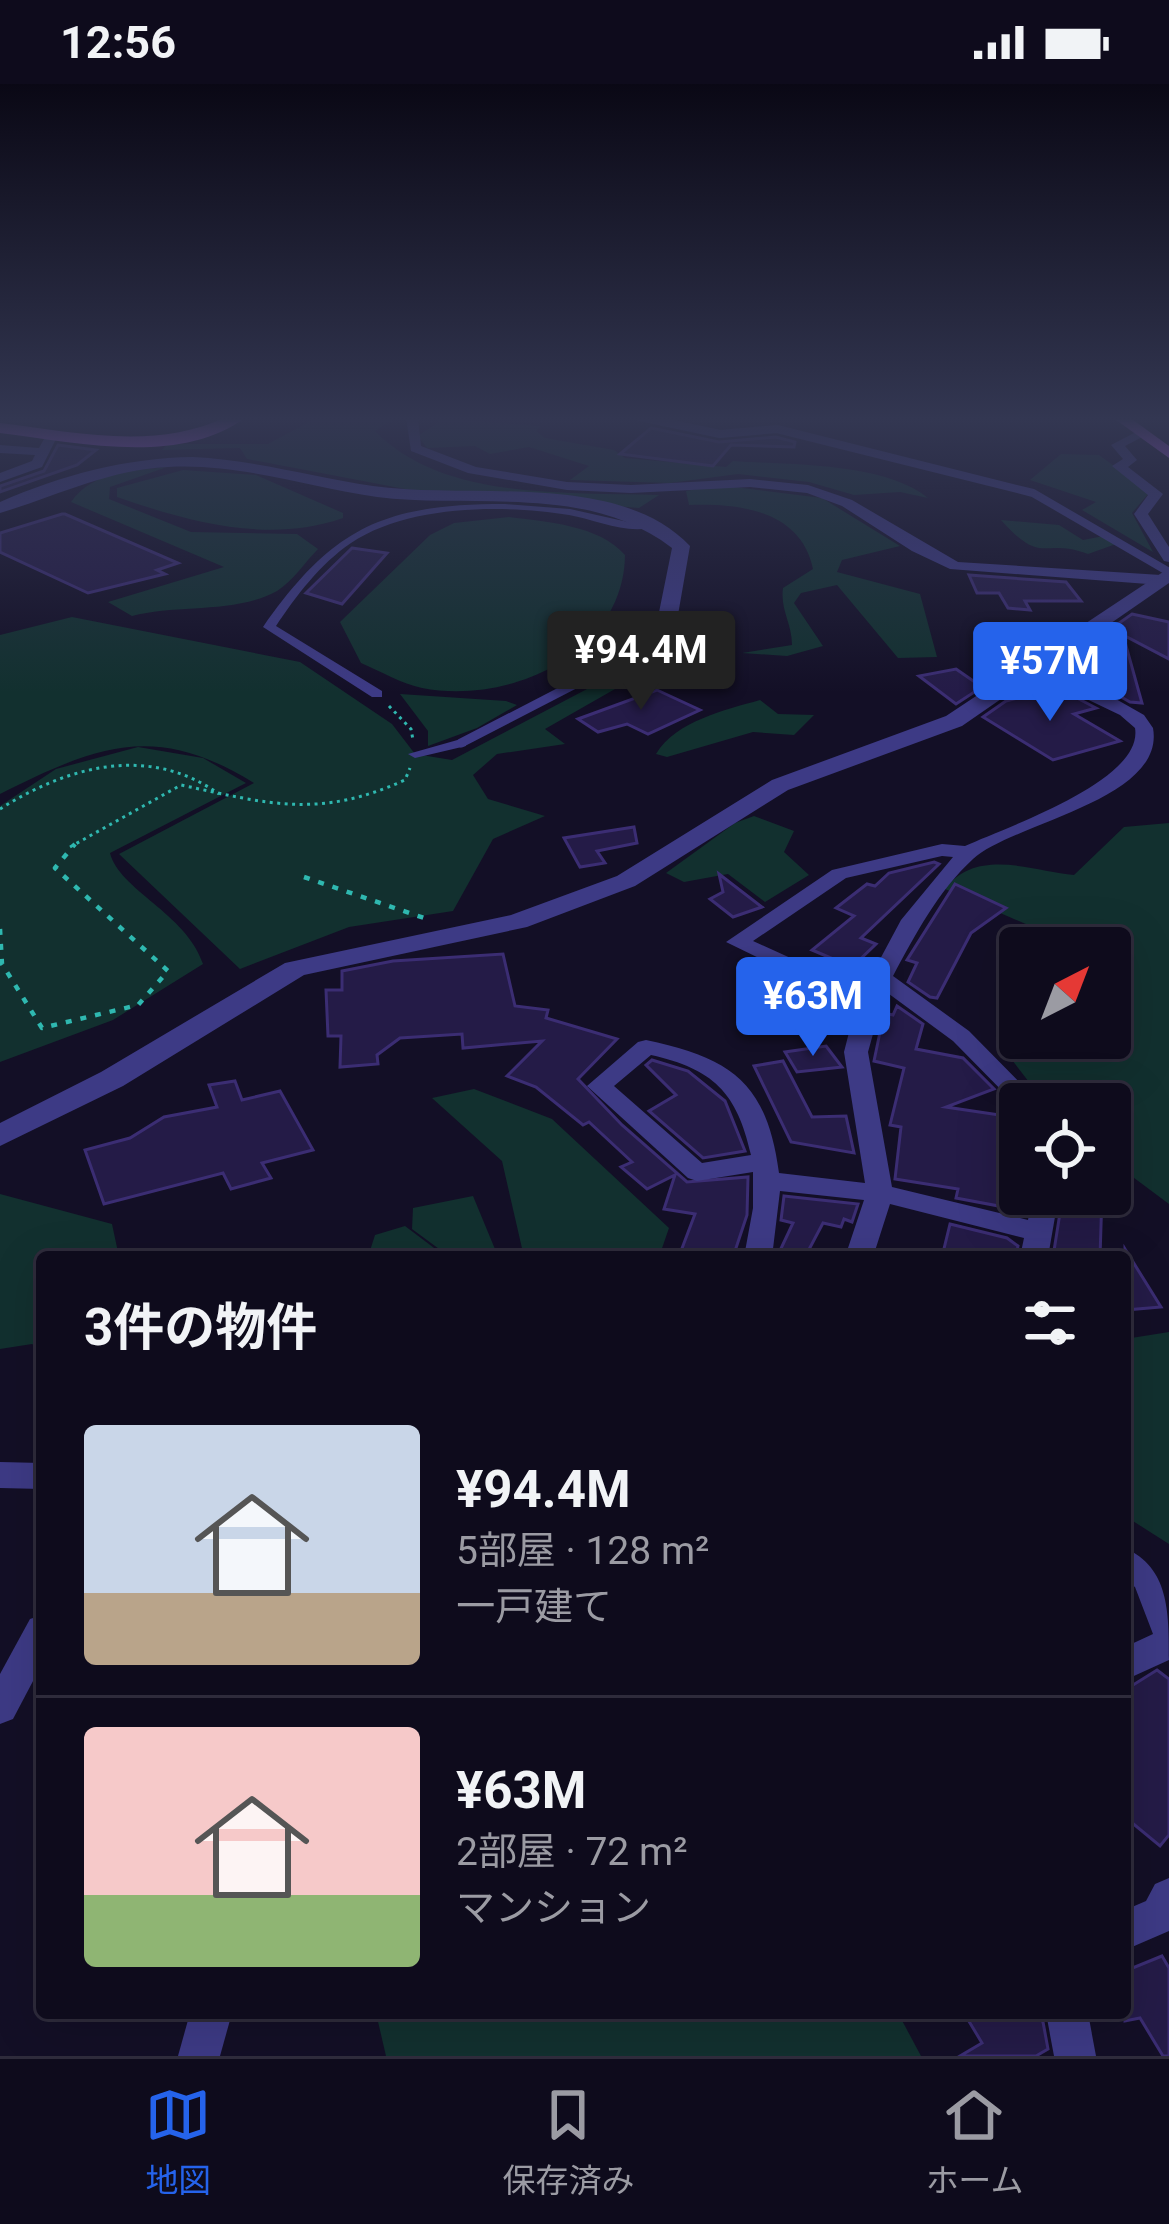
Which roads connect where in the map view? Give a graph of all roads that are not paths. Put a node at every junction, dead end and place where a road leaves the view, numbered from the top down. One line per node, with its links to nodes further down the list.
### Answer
1 (593, 509): 5 (street)
2 (858, 509): 7 (street)
3 (1059, 509): 7 (lane)
4 (1144, 509): 6 (street)
5 (654, 524): 8 (street); 10 (street)
6 (1169, 558)
7 (1166, 576): 9 (street)
8 (665, 632): 11 (lane)
9 (1043, 665): 13 (street); 17 (street)
10 (376, 694)
11 (461, 743): 12 (street)
12 (415, 754)
13 (968, 852): 14 (street); 15 (street)
14 (882, 978): 15 (street); 16 (street)
15 (868, 1002): 19 (street)
16 (1008, 1083)
17 (0, 1136)
18 (768, 1171): 18 (street); 19 (street); 21 (street)
19 (880, 1193): 20 (street); 22 (street)
20 (1036, 1244)
21 (759, 1251)
22 (861, 1251)
23 (0, 1475): 24 (street)
24 (36, 1476)
25 (1131, 1566): 26 (street)
26 (1169, 1631)
27 (36, 1641): 30 (street)
28 (1169, 1643): 29 (street)
29 (1131, 1661)
30 (0, 1708)
31 (1169, 1898): 32 (street)
32 (1131, 1927)
33 (210, 2019): 35 (street)
34 (1068, 2019): 36 (street)
35 (199, 2056)
36 (1075, 2056)

